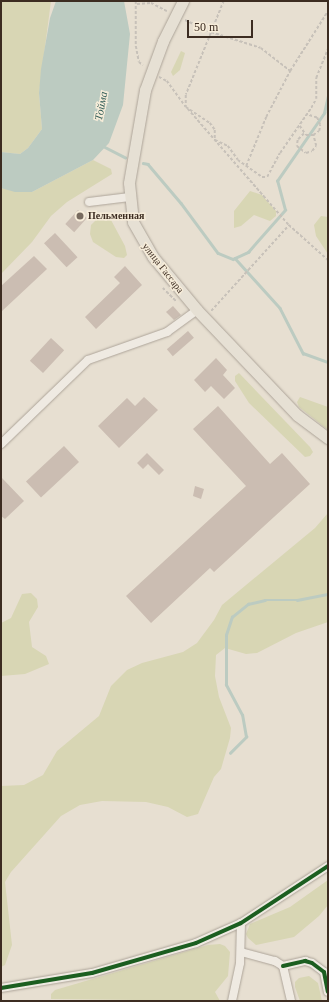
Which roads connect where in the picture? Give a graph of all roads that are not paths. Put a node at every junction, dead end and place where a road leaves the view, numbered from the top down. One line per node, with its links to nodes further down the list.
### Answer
1 (183, 1): 2 (main road, улица Гассара)
2 (128, 197): 3 (street); 4 (main road, улица Гассара)
3 (89, 202)
4 (205, 312): 5 (main road, улица Гассара); 6 (street)
5 (328, 438)
6 (1, 444)
7 (328, 866): 8 (street)
8 (241, 923): 9 (street); 11 (street)
9 (240, 952): 10 (street); 13 (street)
10 (283, 966): 12 (street); 14 (street)
11 (1, 988)
12 (328, 992)
13 (232, 1001)
14 (292, 1001)

